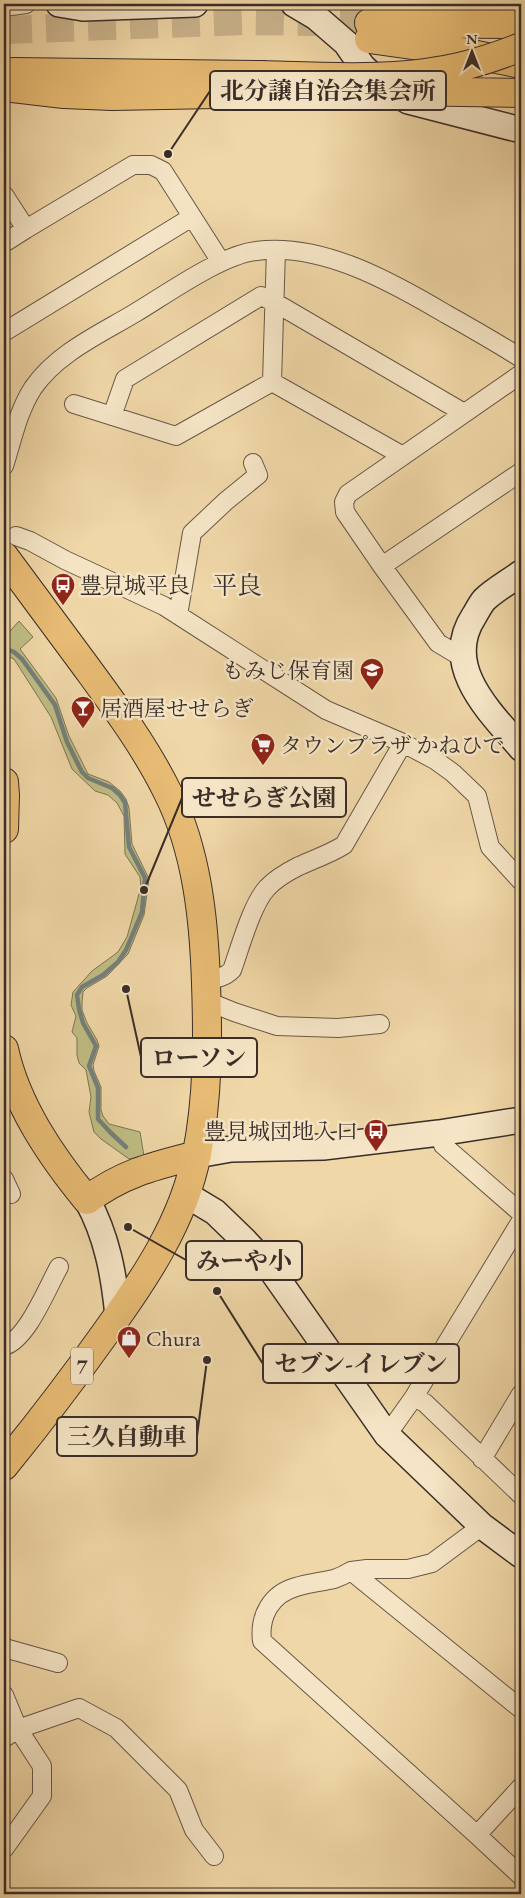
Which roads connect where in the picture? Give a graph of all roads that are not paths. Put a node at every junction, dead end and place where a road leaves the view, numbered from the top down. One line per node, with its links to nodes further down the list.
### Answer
1 (26, 4): 5 (street)
2 (59, 4): 3 (street)
3 (195, 4)
4 (294, 4): 13 (street)
5 (4, 7)
6 (521, 24): 8 (main road)
7 (521, 47): 10 (main road, bridge)
8 (521, 64)
9 (4, 72): 10 (main road)
10 (262, 84): 11 (main road); 12 (main road, bridge)
11 (4, 87)
12 (521, 93)
13 (521, 130)
14 (4, 195): 16 (street)
15 (192, 217): 16 (street); 19 (street); 21 (street)
16 (26, 229): 17 (street)
17 (4, 243)
18 (276, 250): 19 (street); 20 (street); 22 (street)
19 (221, 262): 30 (street)
20 (274, 302): 24 (street); 26 (street); 27 (street)
21 (4, 332)
22 (521, 358)
23 (521, 374): 26 (street)
24 (272, 382): 27 (street); 28 (street)
25 (74, 404): 27 (street)
26 (464, 413): 28 (street)
27 (112, 416)
28 (403, 456): 33 (street)
29 (253, 463): 35 (street)
30 (4, 466)
31 (521, 472): 33 (street)
32 (10, 546): 35 (street); 42 (main road, 7)
33 (382, 566): 36 (street)
34 (521, 573): 36 (street)
35 (178, 616): 37 (street)
36 (462, 658): 38 (street)
37 (403, 743): 41 (street); 42 (street)
38 (521, 748)
39 (4, 782): 40 (main road)
40 (4, 829)
41 (521, 881)
42 (207, 990): 43 (street); 48 (main road, 7)
43 (380, 1024)
44 (4, 1049): 45 (main road)
45 (10, 1088): 50 (main road)
46 (521, 1120): 47 (street)
47 (439, 1133): 48 (street); 51 (street)
48 (197, 1155): 49 (main road, 7); 50 (main road)
49 (185, 1194): 54 (main road, 7); 58 (street)
50 (87, 1200): 54 (street)
51 (521, 1213)
52 (521, 1222): 57 (street)
53 (59, 1266): 55 (street)
54 (118, 1316): 60 (main road, 7)
55 (4, 1346)
56 (521, 1394): 59 (street)
57 (414, 1397): 58 (street); 59 (street)
58 (387, 1436): 62 (street)
59 (482, 1459): 61 (street)
60 (4, 1466)
61 (521, 1495)
62 (482, 1526): 63 (street); 64 (street)
63 (521, 1555)
64 (351, 1571): 68 (street); 71 (street)
65 (4, 1647): 66 (street)
66 (58, 1663)
67 (4, 1695): 69 (street)
68 (521, 1709)
69 (11, 1733): 72 (street); 73 (street)
70 (521, 1787): 71 (street)
71 (478, 1835): 74 (street)
72 (4, 1849)
73 (214, 1856)
74 (521, 1876)

